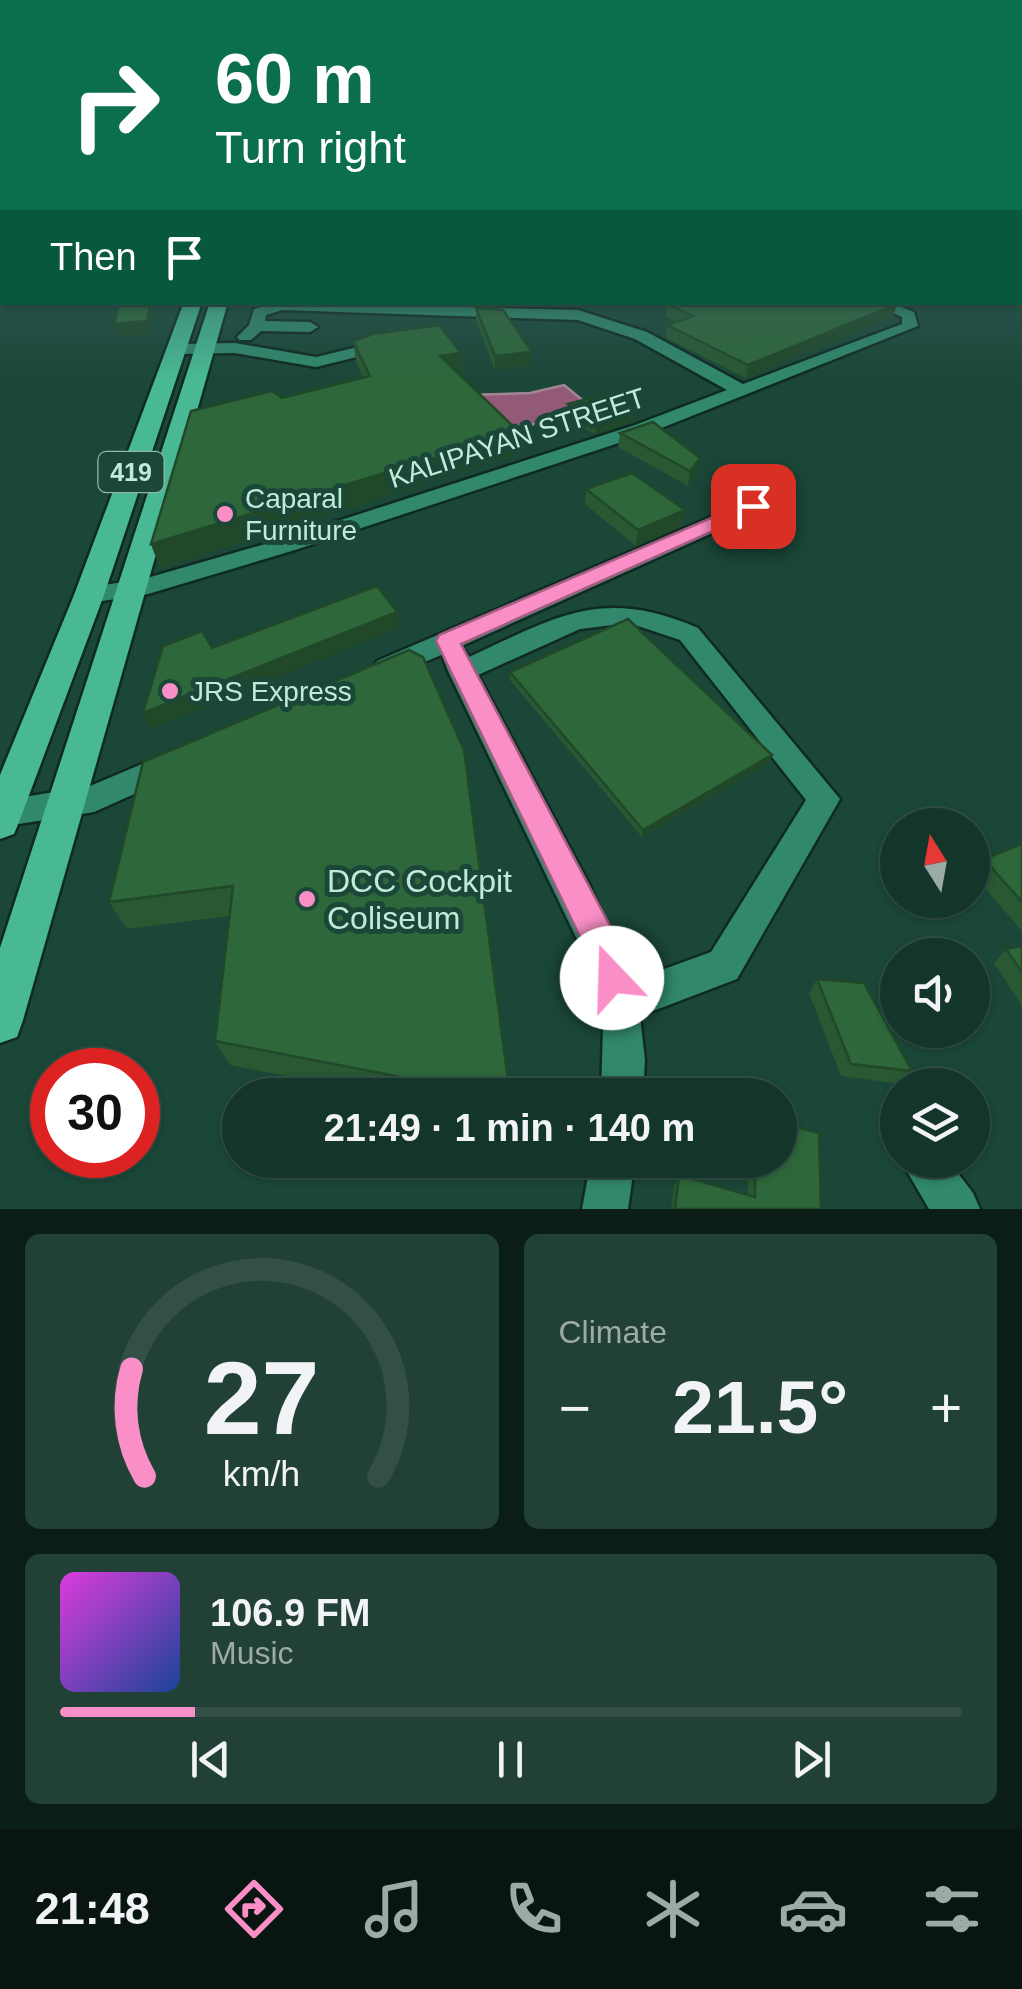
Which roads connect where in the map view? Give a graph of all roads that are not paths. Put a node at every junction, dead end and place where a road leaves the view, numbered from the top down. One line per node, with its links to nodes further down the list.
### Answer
1 (192, 305): 12 (highway, 419)
2 (218, 305): 10 (highway, 419)
3 (882, 305): 13 (street, KALIPAYAN STREET)
4 (577, 309): 5 (street); 13 (street)
5 (448, 310): 6 (street); 8 (street)
6 (257, 326): 7 (street); 11 (street)
7 (310, 327)
8 (433, 332)
9 (402, 344): 11 (street)
10 (206, 348): 11 (street); 12 (street); 15 (highway, 419)
11 (235, 348)
12 (177, 349): 16 (highway, 419)
13 (740, 390): 15 (street, KALIPAYAN STREET)
14 (753, 506): 17 (street)
15 (131, 589): 16 (street, KALIPAYAN STREET); 20 (highway, 419)
16 (89, 596): 21 (highway, 419)
17 (455, 656): 18 (street); 22 (street); 22 (street)
18 (358, 680)
19 (197, 752): 20 (street)
20 (64, 806): 21 (street); 23 (highway, 419)
21 (1, 818)
22 (620, 1004): 24 (street)
23 (0, 1020)
24 (625, 1078)
25 (610, 1178): 27 (street)
26 (934, 1178): 28 (street)
27 (605, 1209)
28 (956, 1209)

